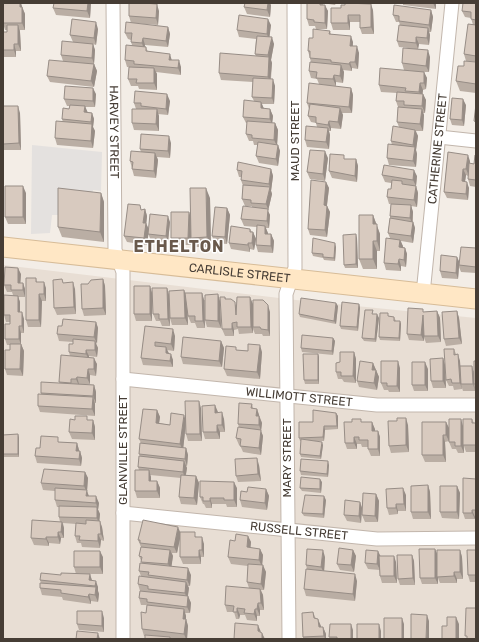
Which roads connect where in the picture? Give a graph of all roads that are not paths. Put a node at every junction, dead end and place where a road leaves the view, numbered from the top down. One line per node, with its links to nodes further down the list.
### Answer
1 (113, 3): 7 (street, HARVEY STREET)
2 (294, 3): 8 (street, MAUD STREET)
3 (452, 3): 4 (street, CATHERINE STREET)
4 (439, 137): 5 (street); 9 (street, CATHERINE STREET)
5 (476, 141)
6 (3, 248): 7 (street, CARLISLE STREET)
7 (119, 261): 8 (street, CARLISLE STREET); 11 (street, GLANVILLE STREET)
8 (291, 279): 9 (street, CARLISLE STREET); 12 (street, MARY STREET)
9 (423, 294): 10 (street, CARLISLE STREET)
10 (476, 299)
11 (123, 378): 12 (street, WILLIMOTT STREET); 14 (street, GLANVILLE STREET)
12 (287, 395): 13 (street, WILLIMOTT STREET); 15 (street, MARY STREET)
13 (476, 405)
14 (123, 513): 15 (street, RUSSELL STREET); 17 (street, GLANVILLE STREET)
15 (288, 530): 16 (street, RUSSELL STREET); 18 (street, MARY STREET)
16 (476, 538)
17 (123, 639)
18 (289, 639)

